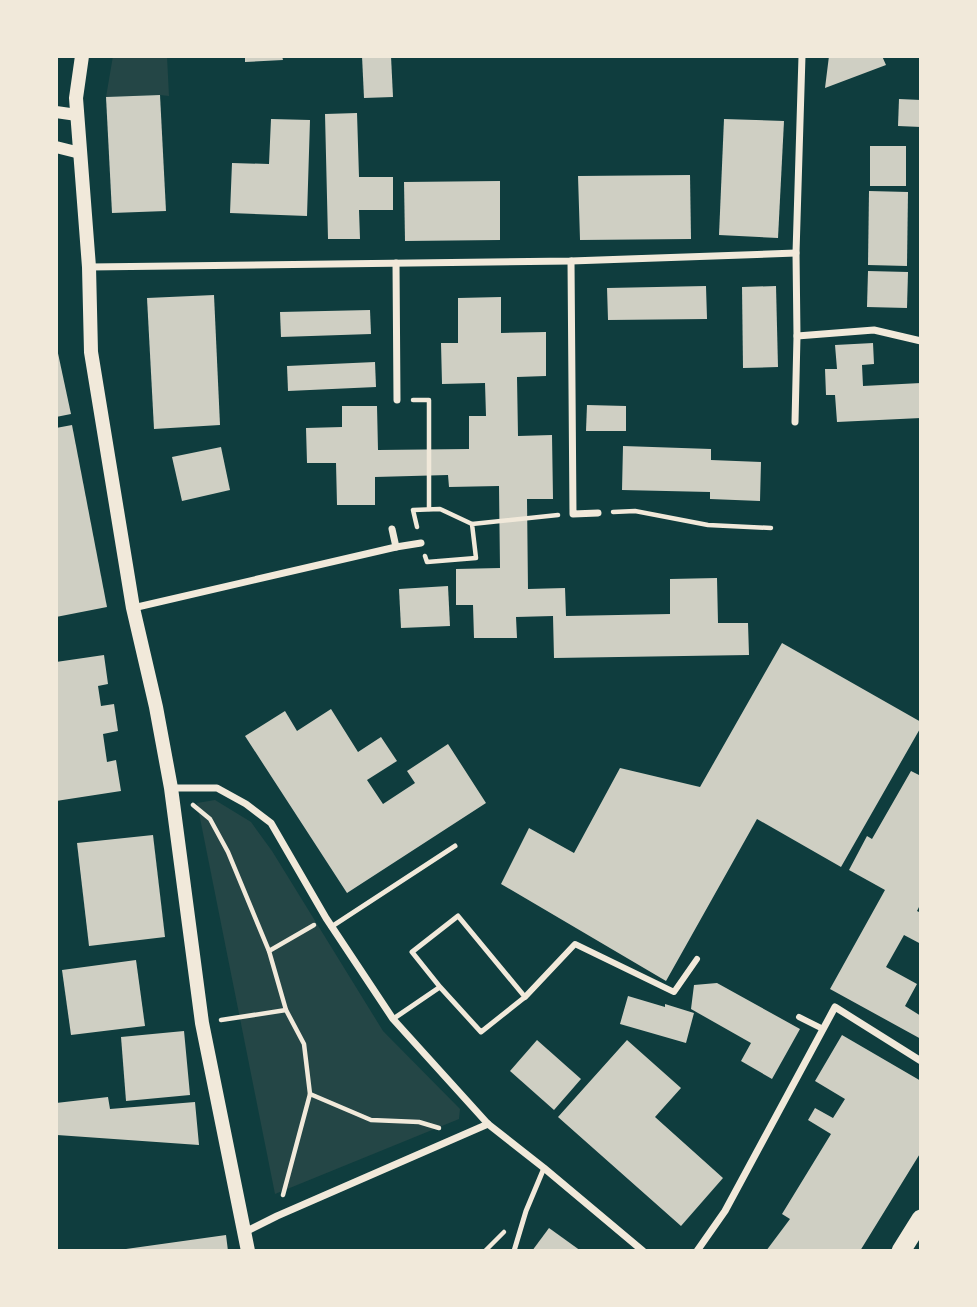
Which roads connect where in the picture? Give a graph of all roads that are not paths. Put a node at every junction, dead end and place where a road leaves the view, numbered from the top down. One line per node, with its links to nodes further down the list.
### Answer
1 (82, 56): 4 (main road)
2 (802, 56): 7 (street)
3 (56, 112): 4 (street)
4 (77, 115): 6 (main road)
5 (56, 147): 6 (street)
6 (80, 153): 10 (main road)
7 (796, 253): 8 (street); 11 (street)
8 (571, 261): 9 (street); 15 (street)
9 (396, 263): 10 (street); 13 (street)
10 (89, 267): 19 (main road)
11 (797, 336): 12 (street); 14 (street)
12 (921, 341)
13 (397, 400)
14 (795, 422)
15 (598, 513)
16 (392, 529): 18 (street)
17 (421, 543): 18 (street)
18 (396, 547): 19 (street)
19 (132, 608): 20 (main road)
20 (171, 788): 22 (street); 33 (main road)
21 (455, 846): 22 (lane)
22 (331, 927): 27 (street)
23 (697, 959): 25 (street)
24 (440, 987): 25 (lane); 25 (lane); 27 (lane)
25 (525, 997)
26 (799, 1017): 28 (street)
27 (393, 1019): 30 (street)
28 (823, 1029): 29 (street); 37 (street)
29 (921, 1060)
30 (488, 1124): 31 (street); 33 (street)
31 (544, 1168): 35 (lane); 36 (street)
32 (921, 1219): 38 (highway)
33 (244, 1231): 34 (main road)
34 (247, 1251)
35 (513, 1251)
36 (643, 1251)
37 (697, 1251)
38 (901, 1251)

